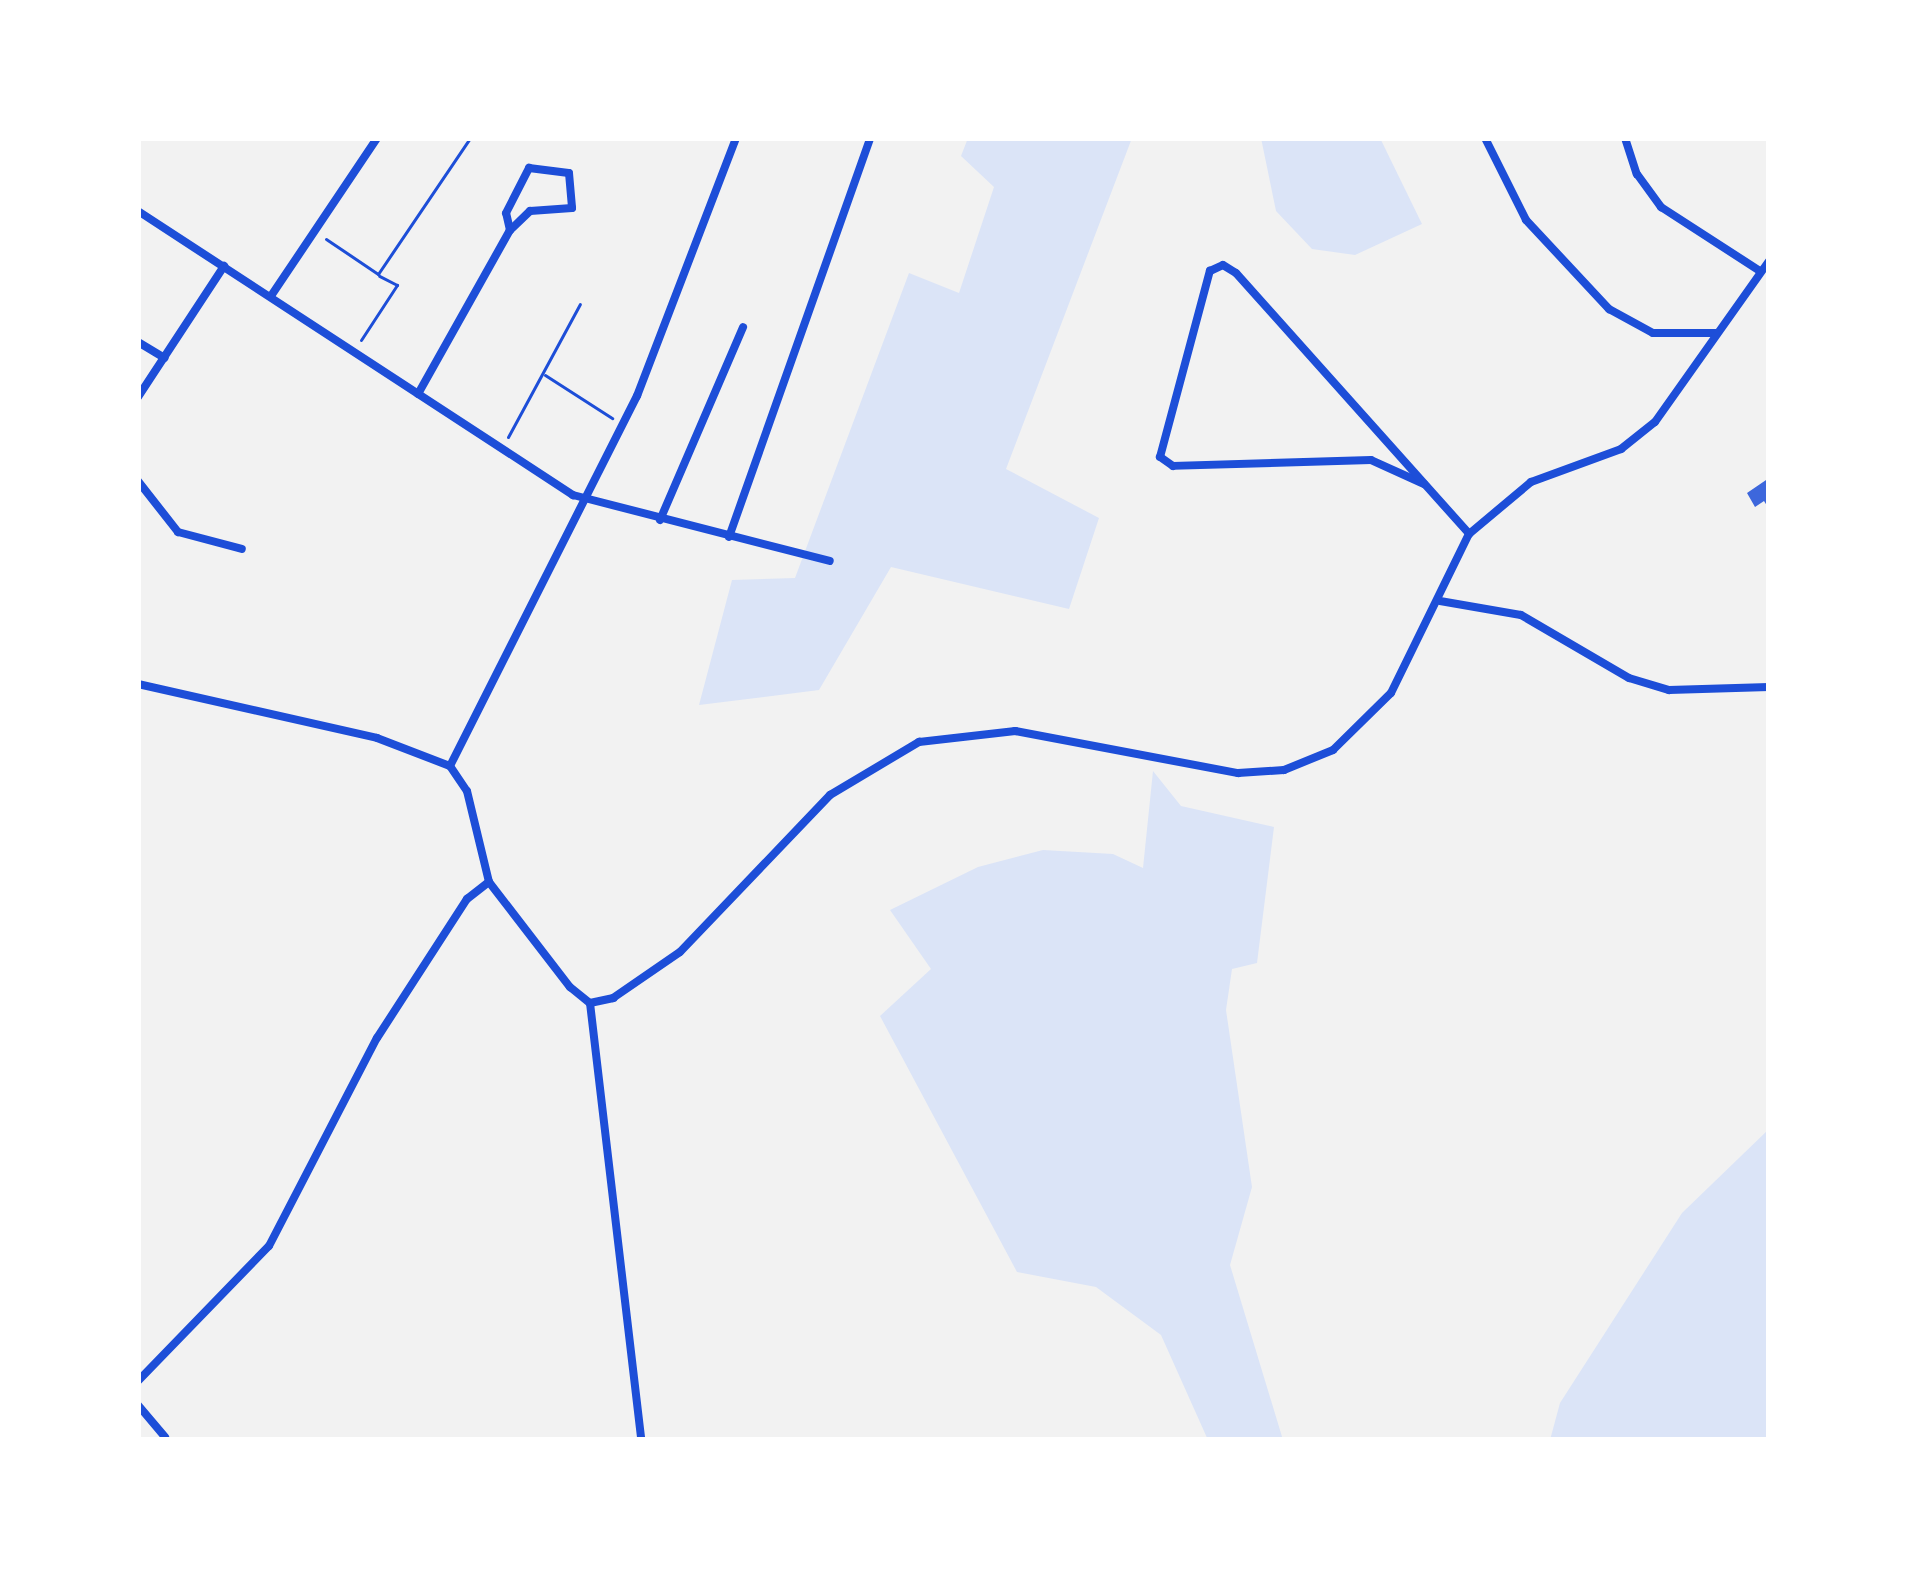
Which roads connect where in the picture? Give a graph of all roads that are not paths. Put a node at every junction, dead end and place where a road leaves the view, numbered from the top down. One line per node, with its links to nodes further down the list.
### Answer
1 (377, 138): 11 (street)
2 (736, 138): 20 (street)
3 (870, 138): 23 (street)
4 (1485, 138): 13 (street)
5 (1625, 138): 10 (street)
6 (138, 211): 9 (street)
7 (510, 230): 7 (street); 16 (street)
8 (1769, 261): 10 (street)
9 (224, 266): 11 (street); 15 (street)
10 (1760, 271): 13 (street)
11 (271, 296): 16 (street)
12 (743, 327): 21 (street)
13 (1716, 333): 22 (street)
14 (138, 342): 15 (street)
15 (165, 358): 17 (street)
16 (418, 394): 20 (street)
17 (138, 397)
18 (138, 481): 24 (street)
19 (1424, 484): 19 (street); 22 (street)
20 (584, 499): 21 (street); 29 (street)
21 (660, 520): 23 (street)
22 (1469, 533): 26 (street)
23 (729, 537): 25 (street)
24 (242, 549)
25 (830, 561)
26 (1440, 601): 28 (street); 31 (street)
27 (138, 684): 29 (street)
28 (1769, 687)
29 (450, 766): 30 (street)
30 (489, 882): 31 (street); 32 (street)
31 (590, 1003): 35 (street)
32 (138, 1382)
33 (138, 1405): 34 (street)
34 (165, 1437)
35 (640, 1440)

